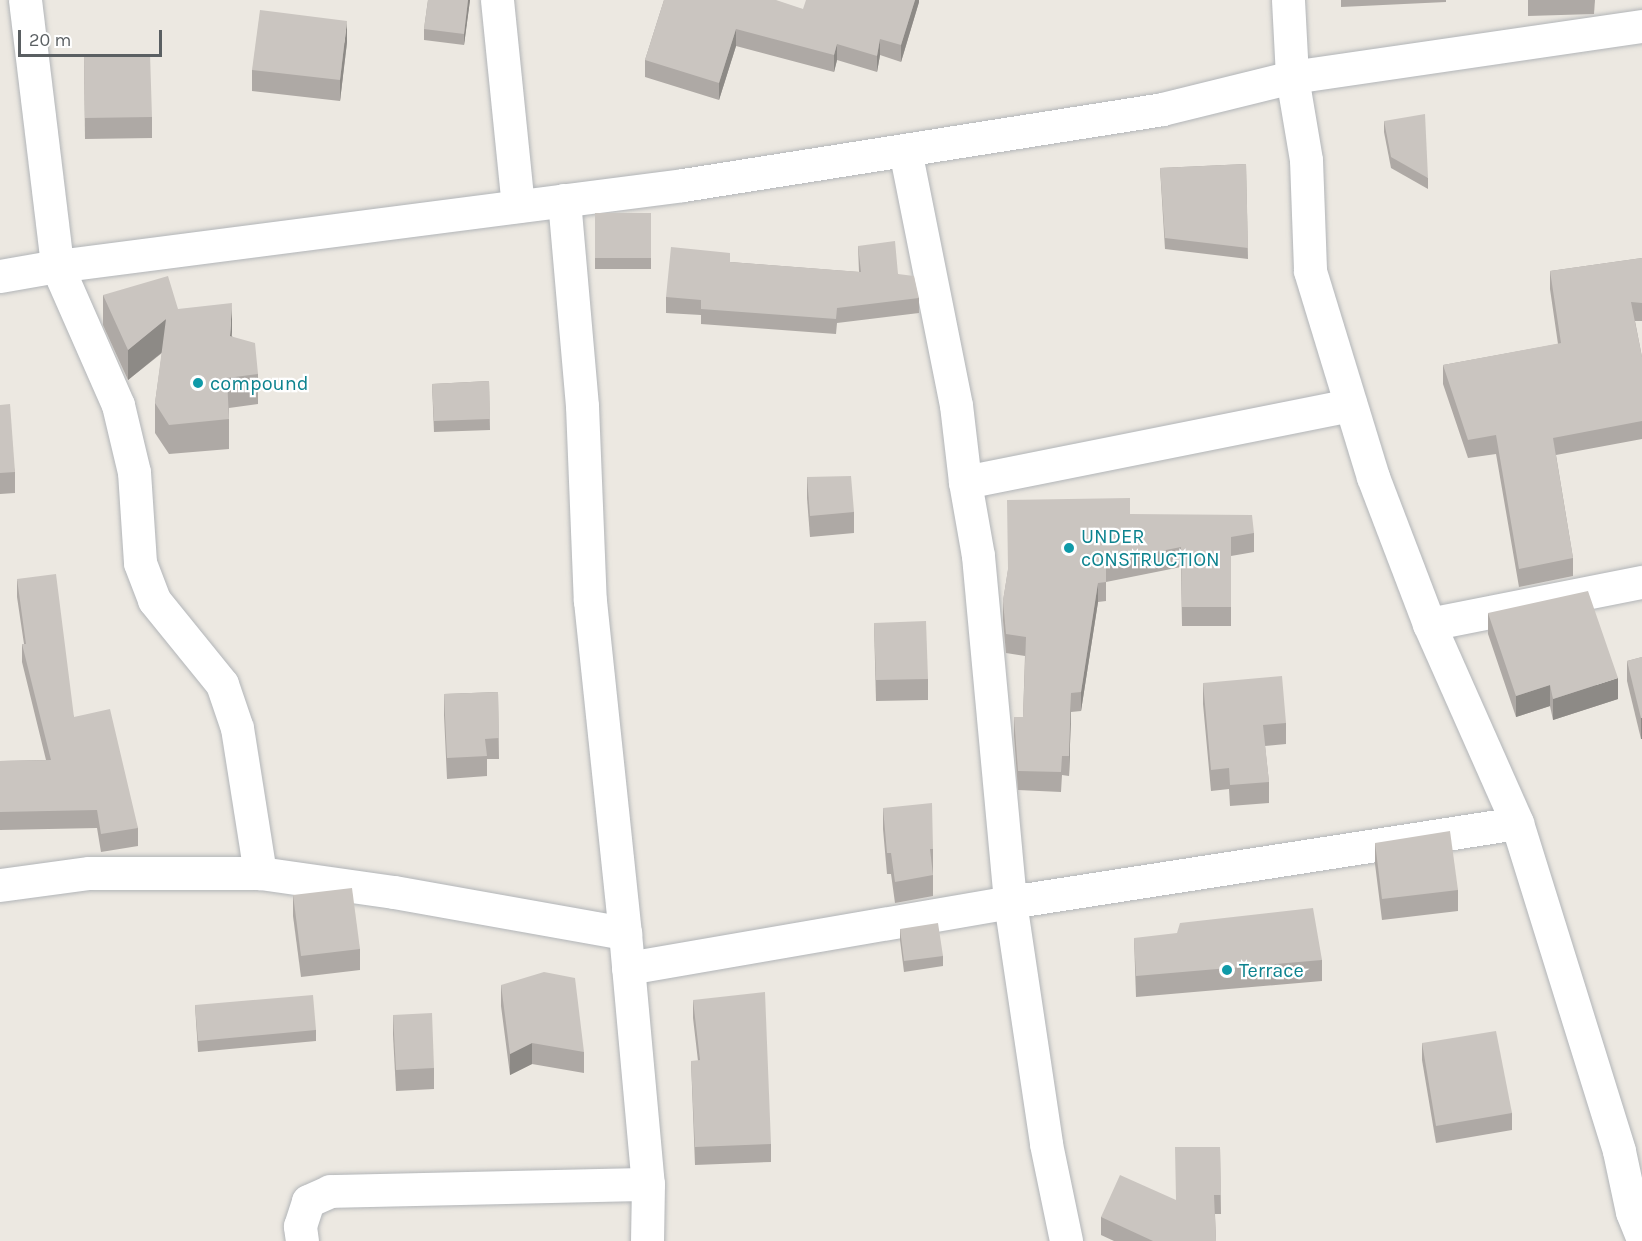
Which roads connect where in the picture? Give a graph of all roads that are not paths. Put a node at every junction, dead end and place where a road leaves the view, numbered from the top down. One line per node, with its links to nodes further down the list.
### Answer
1 (25, 0): 9 (street)
2 (497, 0): 8 (street)
3 (1288, 0): 5 (street)
4 (1642, 26): 5 (street)
5 (1293, 77): 6 (street); 11 (street)
6 (905, 150): 7 (street); 12 (street)
7 (564, 200): 8 (street); 19 (street)
8 (518, 206): 9 (street)
9 (57, 266): 10 (street); 16 (street)
10 (0, 276)
11 (1350, 405): 12 (street); 14 (street)
12 (965, 482): 18 (street)
13 (1642, 582): 14 (street)
14 (1429, 624): 15 (street)
15 (1517, 823): 18 (street); 22 (street)
16 (260, 873): 17 (street); 19 (street)
17 (0, 885)
18 (1010, 902): 20 (street); 25 (street)
19 (626, 933): 20 (street)
20 (628, 968): 21 (street)
21 (648, 1184): 23 (street); 24 (street)
22 (1639, 1220)
23 (302, 1241)
24 (647, 1241)
25 (1066, 1241)

